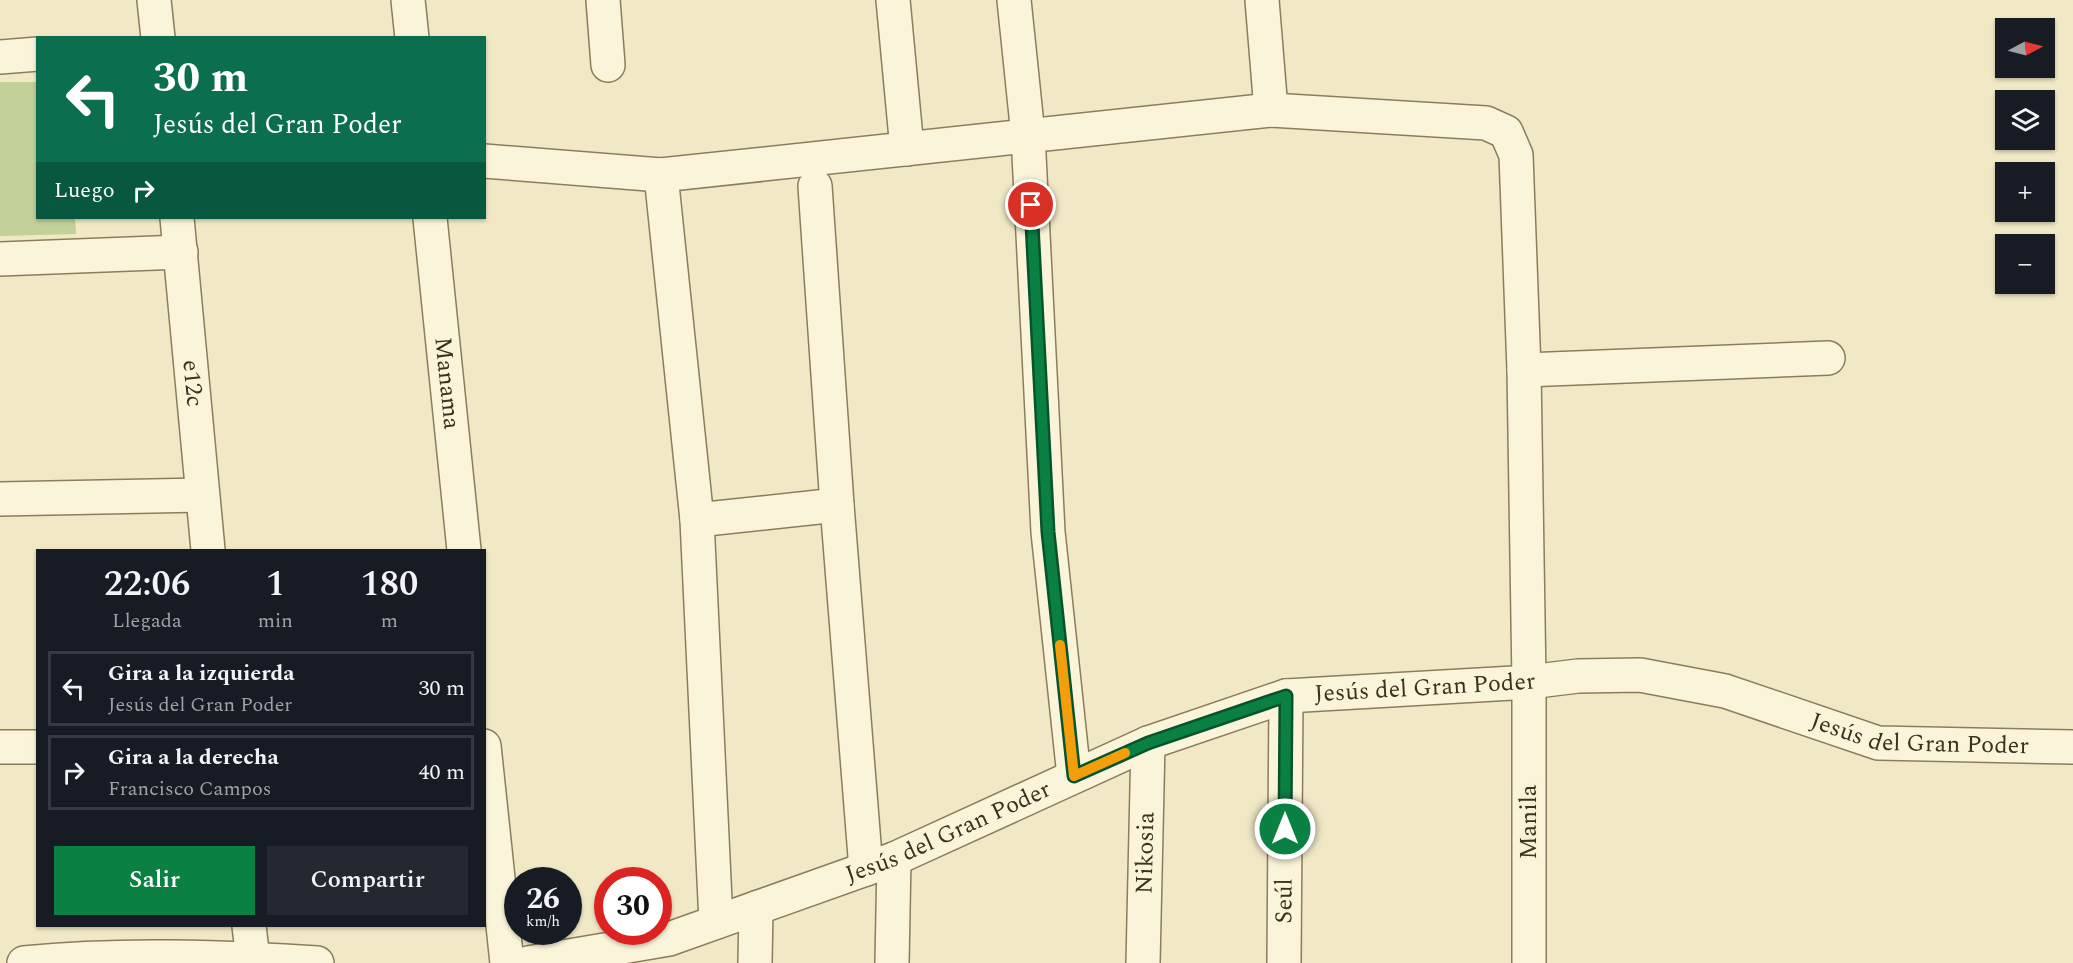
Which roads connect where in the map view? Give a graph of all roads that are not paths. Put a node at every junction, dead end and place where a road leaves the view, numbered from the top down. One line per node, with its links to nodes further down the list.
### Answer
1 (154, 0): 7 (street)
2 (408, 0): 8 (street)
3 (603, 0): 11 (street)
4 (892, 0): 14 (street)
5 (1014, 0): 13 (street)
6 (1262, 0): 12 (street)
7 (158, 36)
8 (412, 36)
9 (36, 54): 10 (street)
10 (0, 57)
11 (608, 65)
12 (1271, 110): 13 (street, Manila); 23 (street, Manila)
13 (1028, 135): 14 (street, Manila); 37 (street)
14 (907, 149): 16 (street, Manila)
15 (486, 161): 16 (street, Manila)
16 (661, 175): 27 (street)
17 (815, 186): 26 (street)
18 (177, 219): 20 (street, e12c)
19 (430, 219): 29 (street, Manama)
20 (181, 252): 21 (street); 24 (street, e12c)
21 (0, 259)
22 (1828, 358): 23 (street)
23 (1524, 370): 30 (street, Manila)
24 (202, 495): 25 (street); 28 (street, e12c)
25 (0, 499)
26 (837, 505): 27 (street); 38 (street)
27 (697, 520): 40 (street)
28 (208, 549)
29 (464, 549)
30 (1529, 682): 31 (street, Jesús del Gran Poder); 35 (street, Jesús del Gran Poder); 52 (street, Manila)
31 (1286, 696): 32 (street, Jesús del Gran Poder); 51 (street, Seúl)
32 (1148, 743): 37 (street, Jesús del Gran Poder); 50 (street, Nikosia)
33 (0, 747): 34 (street)
34 (36, 747)
35 (2073, 747)
36 (486, 765): 46 (street)
37 (1074, 776): 38 (street, Jesús del Gran Poder)
38 (880, 864): 39 (street, Jesús del Gran Poder); 49 (street)
39 (756, 908): 40 (street, Jesús del Gran Poder); 48 (street)
40 (716, 922): 47 (street, Jesús del Gran Poder)
41 (249, 927): 42 (street)
42 (253, 959): 43 (street); 45 (street)
43 (105, 960): 44 (street)
44 (24, 963)
45 (317, 963)
46 (507, 963)
47 (528, 963)
48 (755, 963)
49 (892, 963)
50 (1143, 963)
51 (1284, 963)
52 (1529, 963)

